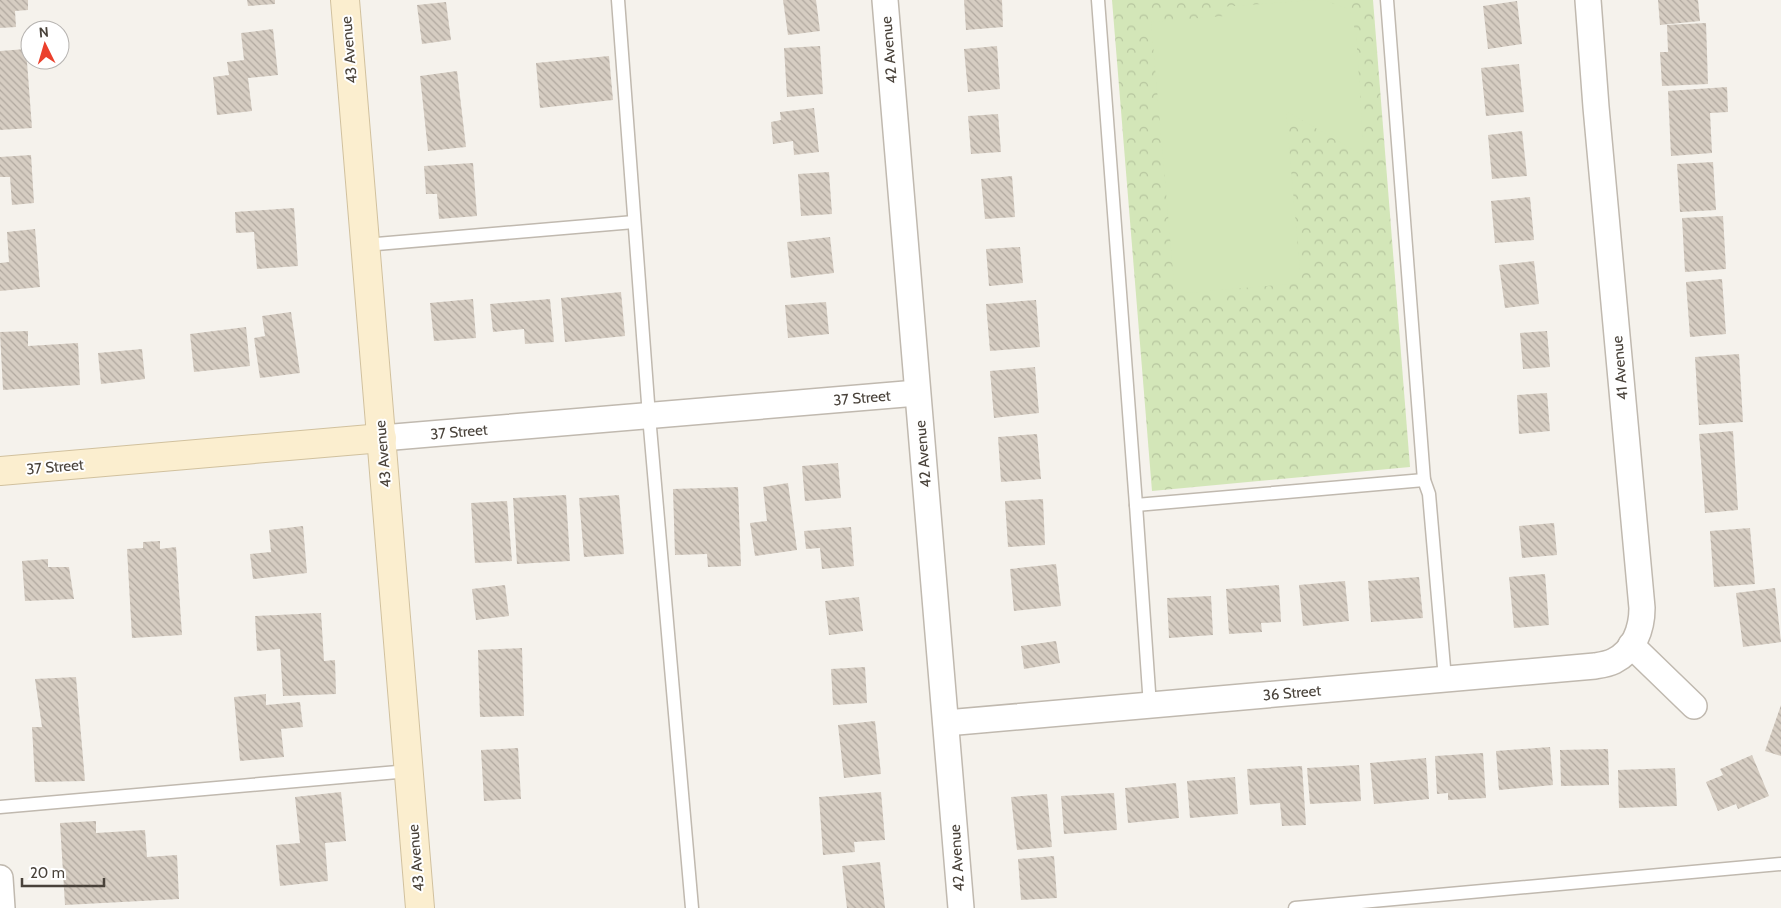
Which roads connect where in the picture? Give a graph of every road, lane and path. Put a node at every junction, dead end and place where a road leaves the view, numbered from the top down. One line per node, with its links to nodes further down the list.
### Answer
1 (345, 0): 8 (street, 43 Avenue)
2 (618, 0): 7 (lane)
3 (885, 0): 9 (street, 42 Avenue)
4 (1098, 0): 14 (lane)
5 (1388, 0): 13 (lane)
6 (1588, 0): 15 (street, 41 Avenue)
7 (634, 222): 8 (lane); 10 (lane)
8 (365, 245): 11 (street, 43 Avenue)
9 (917, 393): 10 (street, 37 Street); 19 (street, 42 Avenue)
10 (648, 416): 11 (street, 37 Street); 26 (lane)
11 (382, 438): 12 (street, 37 Street); 20 (street, 43 Avenue)
12 (0, 471)
13 (1424, 480): 14 (lane); 16 (lane)
14 (1136, 505): 17 (lane)
15 (1631, 645): 16 (street, 36 Street); 18 (street)
16 (1445, 679): 17 (street, 36 Street)
17 (1150, 706): 19 (street, 36 Street)
18 (1694, 706)
19 (946, 724): 27 (street, 42 Avenue)
20 (409, 771): 21 (lane); 25 (street, 43 Avenue)
21 (0, 807)
22 (1781, 864): 28 (lane)
23 (0, 878): 24 (street)
24 (2, 908)
25 (420, 908)
26 (692, 908)
27 (961, 908)
28 (1294, 908)

